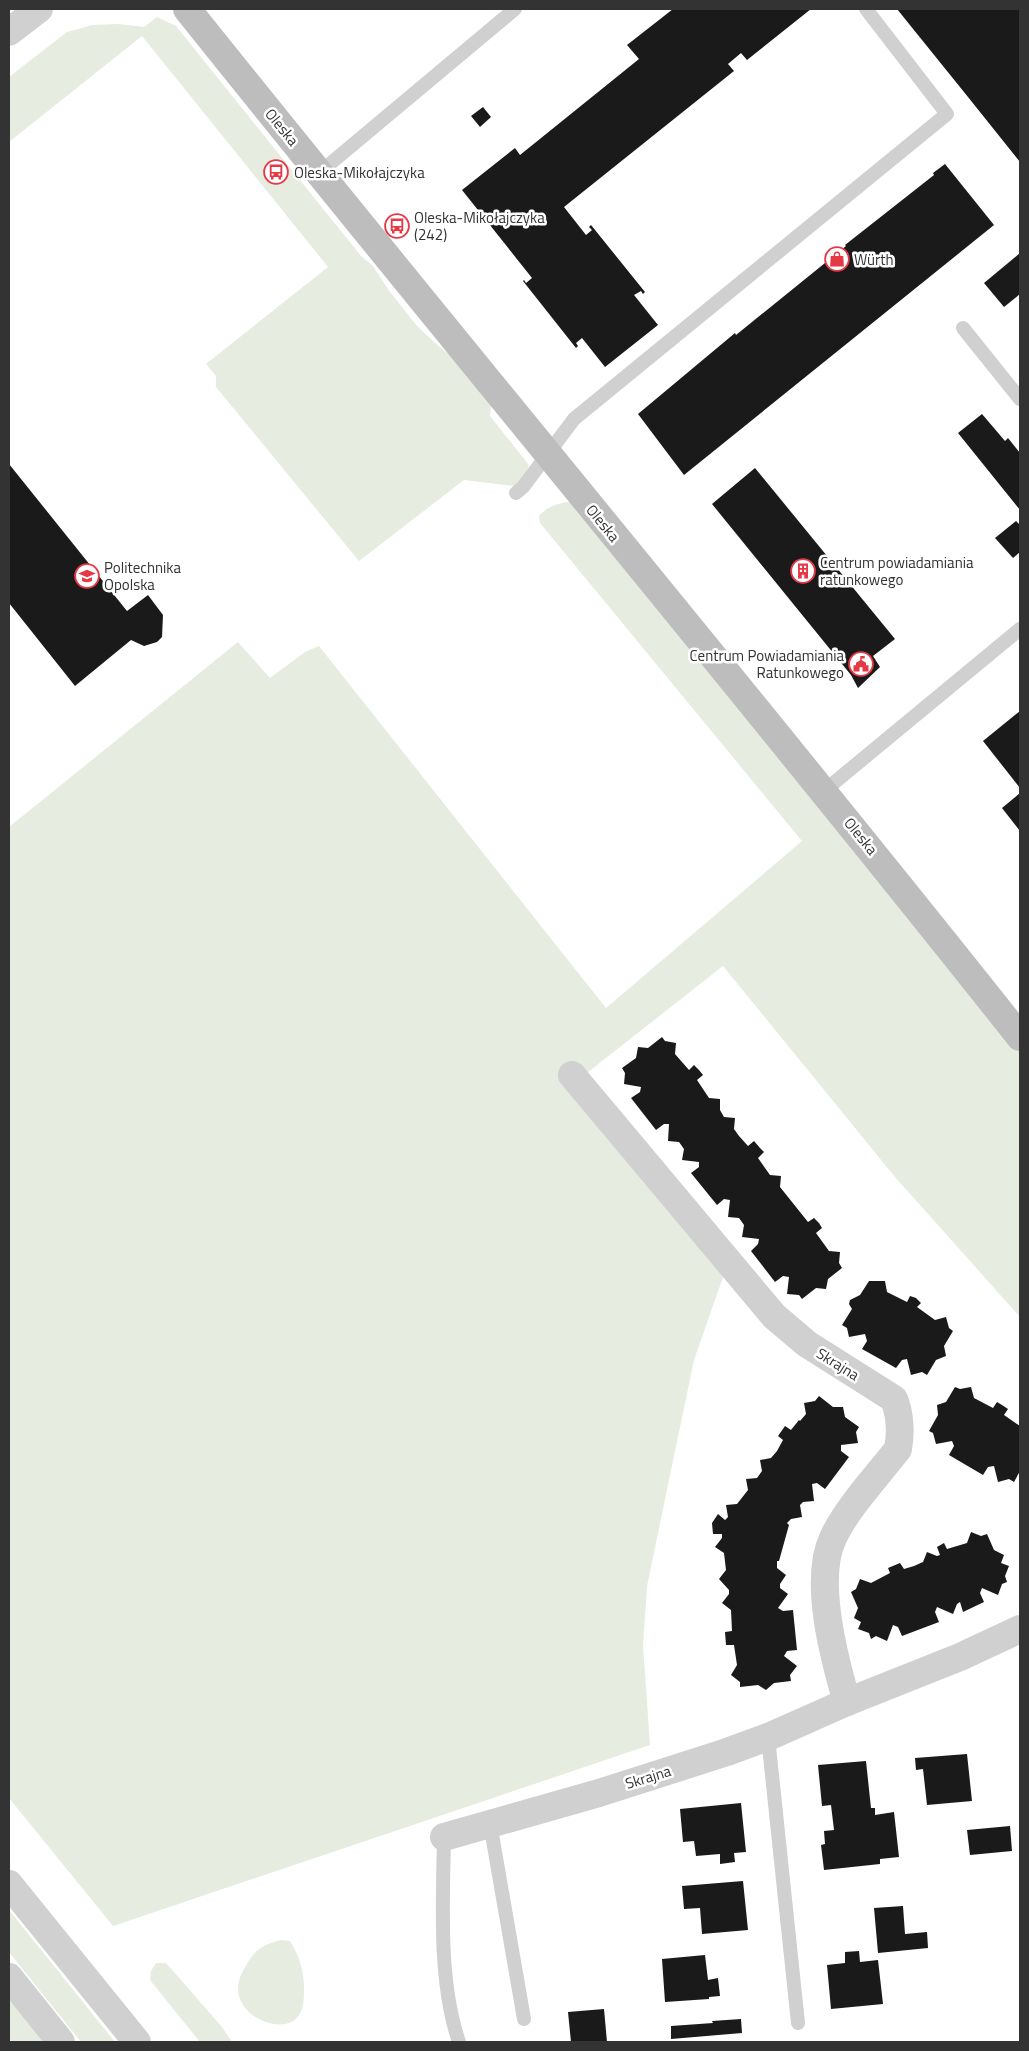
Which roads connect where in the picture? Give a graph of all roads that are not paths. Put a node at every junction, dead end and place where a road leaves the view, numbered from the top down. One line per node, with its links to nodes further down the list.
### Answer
1 (39, 9): 5 (street)
2 (187, 9): 6 (main road, Oleska)
3 (515, 9): 6 (lane)
4 (866, 9): 9 (lane)
5 (9, 32)
6 (319, 173): 9 (main road, Oleska)
7 (962, 328): 8 (lane)
8 (1020, 399)
9 (548, 455): 10 (lane); 12 (main road, Oleska)
10 (516, 493)
11 (1020, 629): 12 (lane)
12 (824, 791): 13 (main road, Oleska)
13 (1020, 1037)
14 (572, 1075): 16 (street, Skrajna)
15 (1020, 1629): 16 (street, Skrajna)
16 (847, 1702): 17 (street, Skrajna)
17 (768, 1737): 18 (street, Skrajna); 23 (lane)
18 (490, 1823): 19 (street, Skrajna); 22 (lane)
19 (444, 1837): 26 (lane)
20 (9, 1884): 25 (street)
21 (9, 1977): 24 (street)
22 (524, 2019)
23 (798, 2023)
24 (61, 2042)
25 (136, 2042)
26 (459, 2042)

